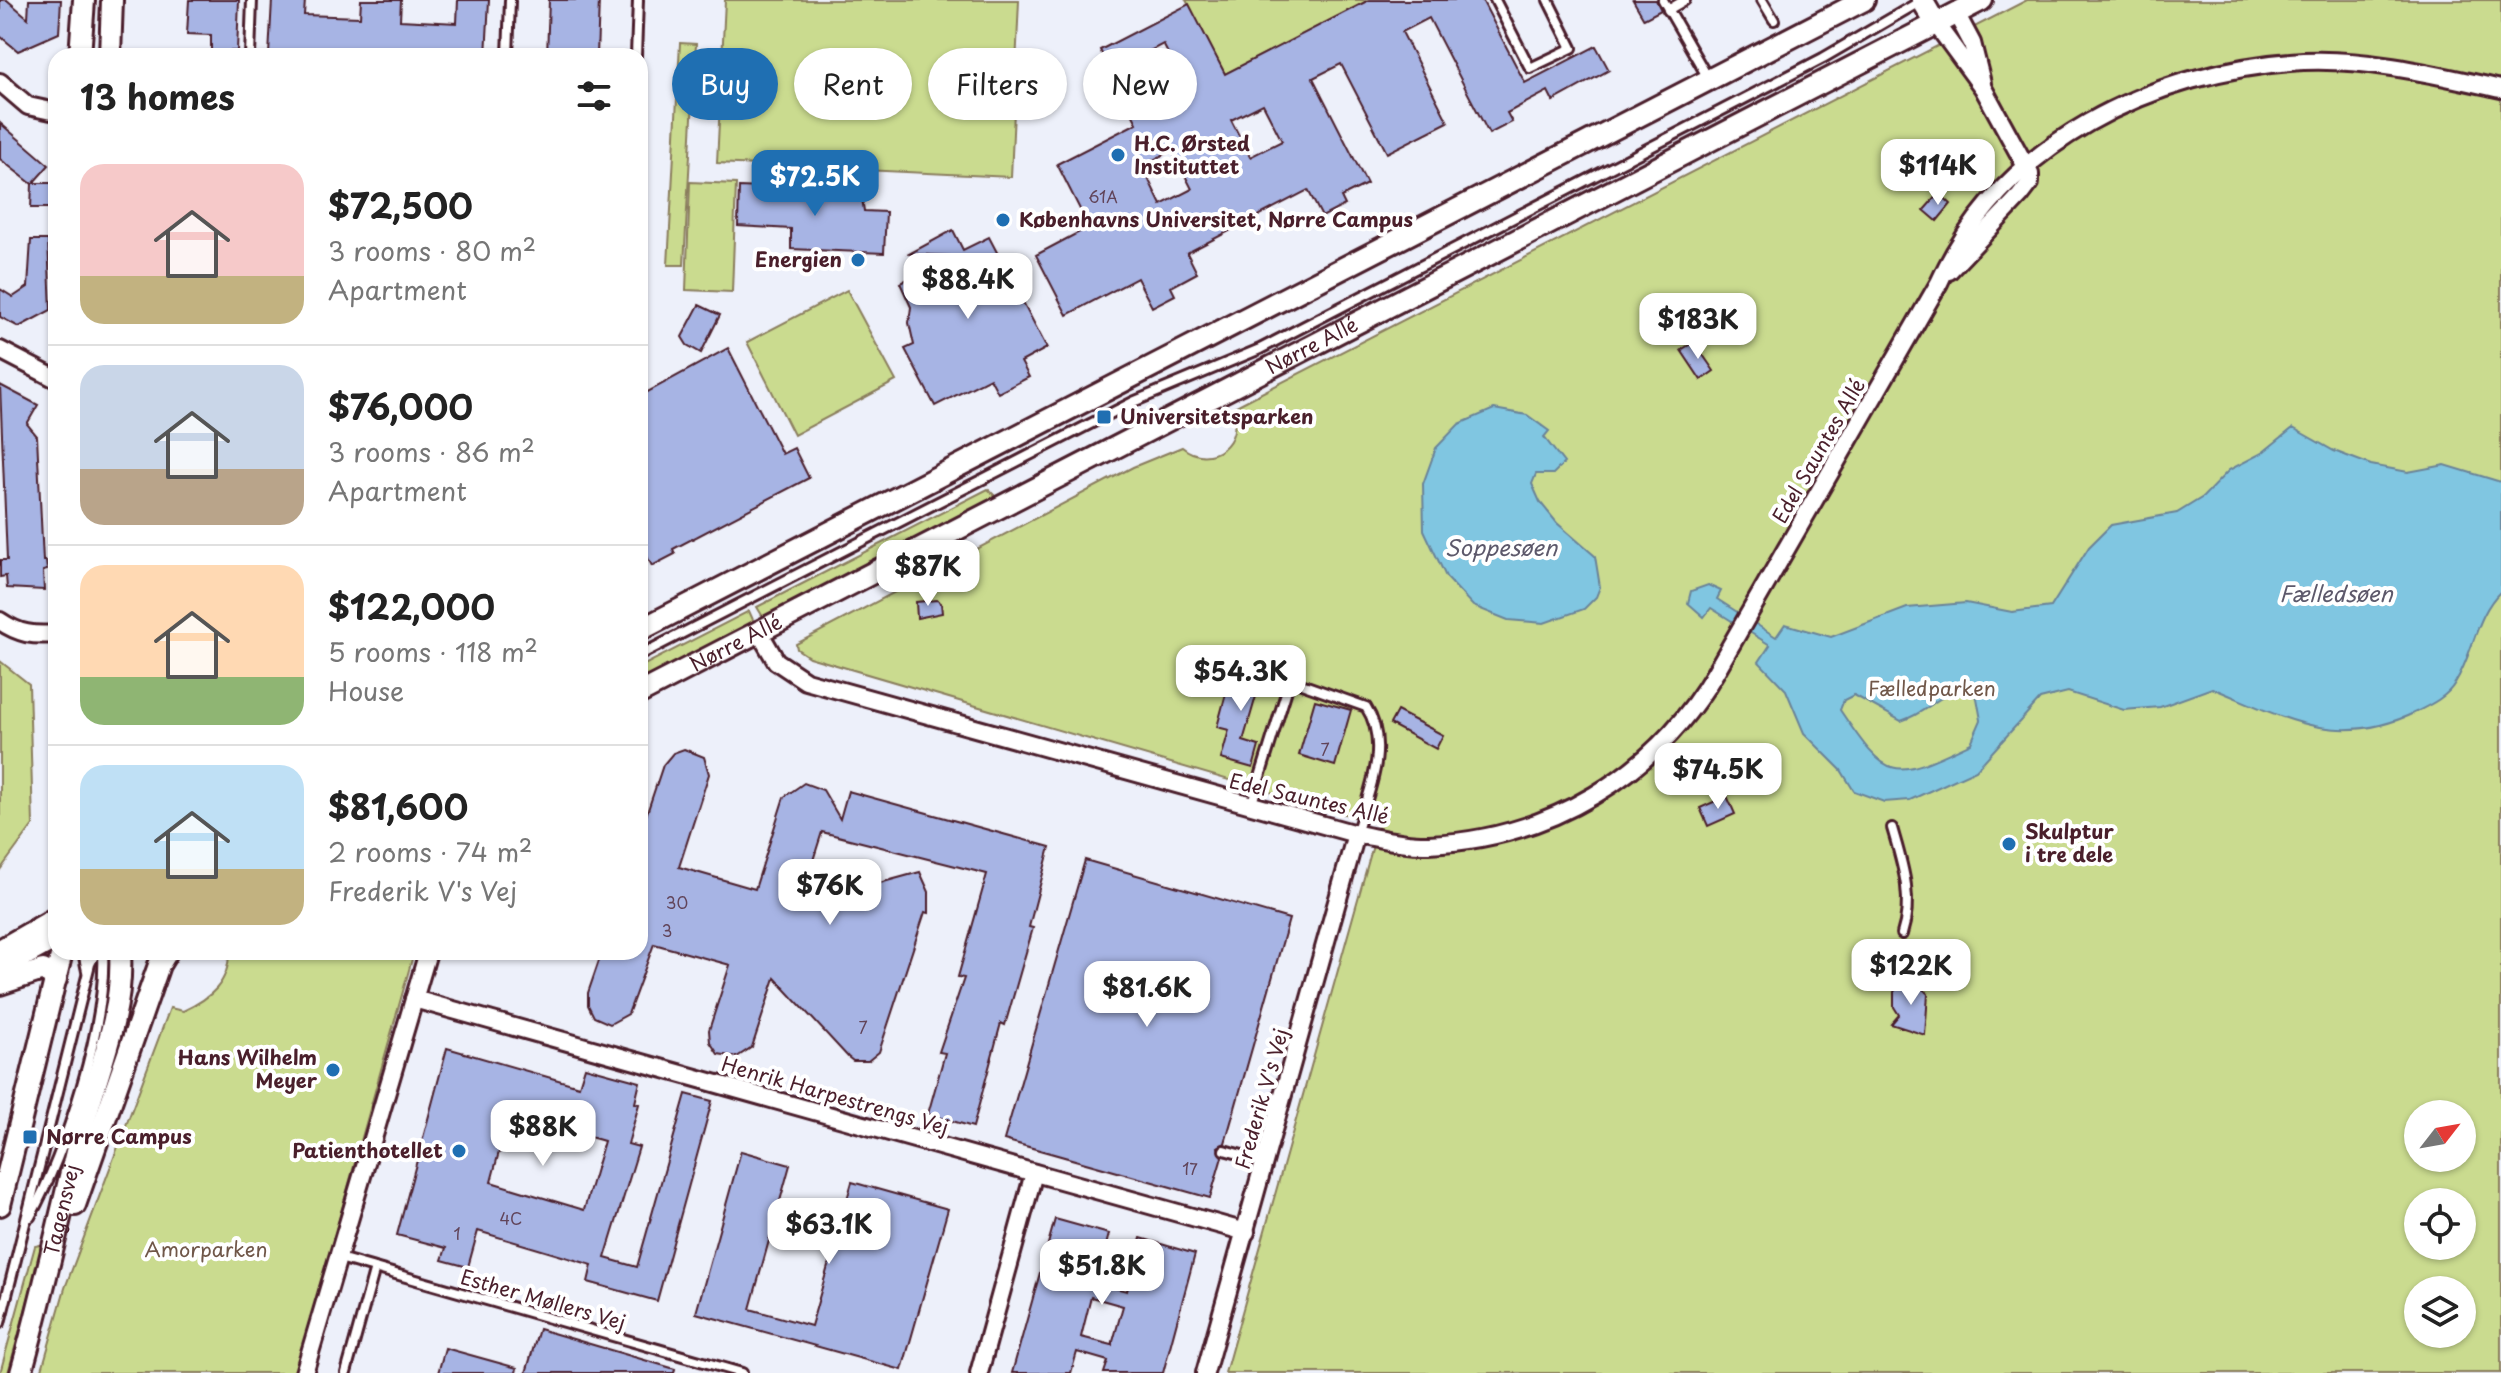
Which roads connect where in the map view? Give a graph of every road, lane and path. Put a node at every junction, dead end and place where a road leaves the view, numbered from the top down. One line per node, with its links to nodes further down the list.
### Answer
1 (84, 0): 18 (street)
2 (112, 0): 19 (street)
3 (252, 0): 20 (lane)
4 (510, 0): 21 (lane)
5 (638, 0): 22 (lane)
6 (1495, 0): 7 (lane)
7 (1548, 0)
8 (1663, 0): 15 (lane)
9 (1685, 0): 15 (lane)
10 (1762, 0): 16 (lane)
11 (1864, 0): 23 (street)
12 (1923, 0): 17 (street); 35 (lane)
13 (1982, 0): 14 (street, Nørre Allé)
14 (1953, 7): 17 (street, Nørre Allé); 25 (street)
15 (1668, 10): 23 (lane)
16 (1774, 20)
17 (1936, 24): 25 (street); 33 (street, Nørre Allé)
18 (81, 48)
19 (110, 48)
20 (250, 48)
21 (508, 48)
22 (636, 48)
23 (1709, 80): 32 (street)
24 (0, 82): 27 (street)
25 (1983, 88): 28 (street)
26 (2501, 89): 28 (street, Edel Sauntes Allé)
27 (48, 110)
28 (2027, 165): 39 (street, Edel Sauntes Allé)
29 (0, 350): 30 (street)
30 (48, 375)
31 (0, 621): 34 (street)
32 (648, 626)
33 (758, 630): 36 (street, Nørre Allé); 37 (street, Edel Sauntes Allé)
34 (48, 635)
35 (648, 651)
36 (648, 689)
37 (1251, 806): 39 (street, Edel Sauntes Allé); 39 (lane)
38 (1892, 828): 41 (lane)
39 (1356, 834): 58 (street, Frederik V's Vej)
40 (48, 923): 43 (street)
41 (1902, 934)
42 (48, 942): 52 (street)
43 (0, 950)
44 (60, 960): 54 (street)
45 (65, 960): 54 (street)
46 (84, 960): 53 (lane)
47 (93, 960): 53 (lane)
48 (103, 960): 61 (lane)
49 (119, 960): 65 (street, Tagensvej)
50 (163, 960): 65 (street)
51 (426, 960): 56 (street)
52 (0, 969)
53 (87, 976): 61 (lane)
54 (56, 979): 55 (street); 60 (street)
55 (0, 984)
56 (414, 999): 59 (street, Henrik Harpestrengs Vej); 63 (street)
57 (1224, 1150): 58 (lane)
58 (1265, 1161): 62 (street, Frederik V's Vej)
59 (1034, 1173): 62 (street, Henrik Harpestrengs Vej); 71 (street)
60 (0, 1205)
61 (24, 1228): 66 (lane)
62 (1246, 1232): 72 (street, Frederik V's Vej)
63 (335, 1257): 64 (lane, Esther Møllers Vej); 68 (street)
64 (375, 1268): 69 (lane); 70 (lane, Esther Møllers Vej)
65 (45, 1288): 67 (street, Tagensvej)
66 (0, 1323)
67 (21, 1373)
68 (304, 1373)
69 (346, 1373)
70 (742, 1373)
71 (979, 1373)
72 (1205, 1373)

